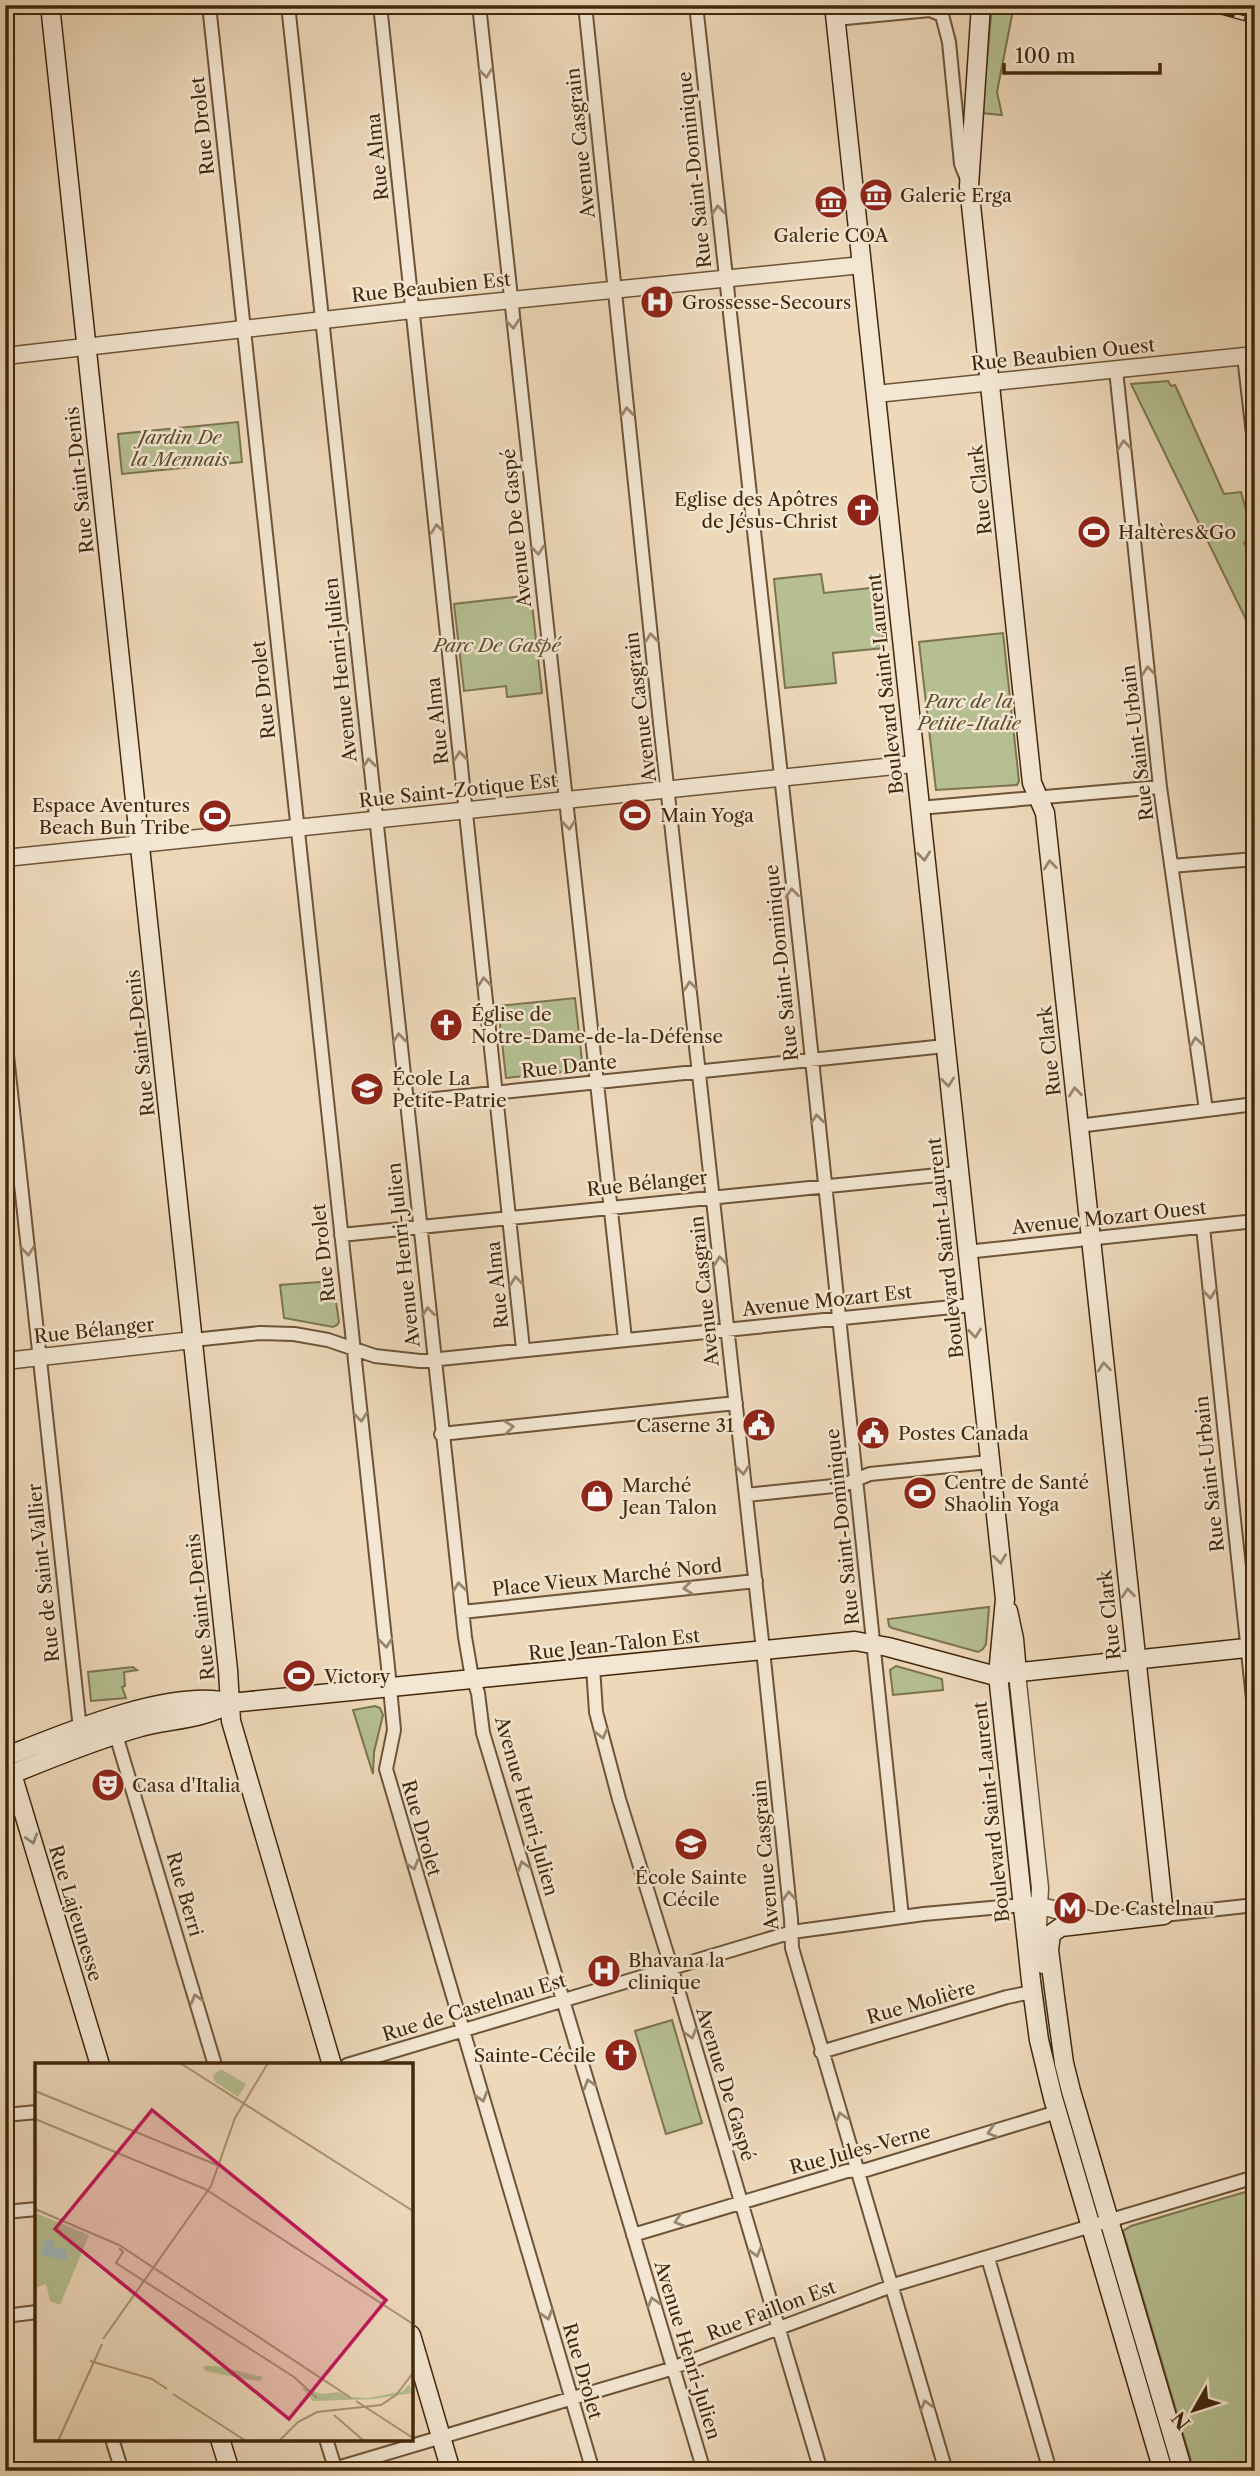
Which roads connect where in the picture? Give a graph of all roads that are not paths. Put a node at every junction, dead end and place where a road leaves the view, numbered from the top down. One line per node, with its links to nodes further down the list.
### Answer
1 (50, 5): 18 (main road, Rue Saint-Denis)
2 (209, 5): 17 (street, Rue Drolet)
3 (288, 5): 16 (street, Avenue Henri-Julien)
4 (380, 5): 15 (street, Rue Alma)
5 (479, 5): 14 (street, Avenue De Gaspé, one-way to 14)
6 (585, 5): 13 (street, Avenue Casgrain)
7 (696, 5): 12 (street, Rue Saint-Dominique, one-way to 7)
8 (981, 5): 10 (main road, Rue Clark)
9 (834, 12): 10 (street, Rue Clark); 11 (main road, Boulevard Saint-Laurent)
10 (969, 186): 22 (main road, Rue Clark)
11 (862, 265): 12 (street, Rue Beaubien Est); 23 (main road, Boulevard Saint-Laurent)
12 (725, 278): 13 (street, Rue Beaubien Est); 26 (street, Rue Saint-Dominique)
13 (615, 289): 14 (street, Rue Beaubien Est); 28 (street, Avenue Casgrain, one-way to 13)
14 (510, 300): 15 (street, Rue Beaubien Est); 30 (street, Avenue De Gaspé, one-way to 30)
15 (412, 310): 16 (street, Rue Beaubien Est); 32 (street, Rue Alma, one-way to 15)
16 (322, 320): 17 (street, Rue Beaubien Est); 33 (street, Avenue Henri-Julien, one-way to 16)
17 (243, 329): 18 (street, Rue Beaubien Est); 34 (street, Rue Drolet)
18 (86, 347): 20 (street, Rue Beaubien Est); 35 (main road, Rue Saint-Denis)
19 (1249, 355): 21 (street, Rue Beaubien Ouest); 24 (street)
20 (5, 356)
21 (1116, 370): 22 (street, Rue Beaubien Ouest); 27 (street, Rue Saint-Urbain, one-way to 21)
22 (990, 383): 23 (street, Rue Beaubien Ouest); 29 (main road, Rue Clark)
23 (876, 394): 25 (main road, Boulevard Saint-Laurent)
24 (1255, 451)
25 (914, 764): 26 (street, Rue Saint-Zotique Est); 31 (main road, Boulevard Saint-Laurent)
26 (780, 777): 28 (street, Rue Saint-Zotique Est); 41 (street, Rue Saint-Dominique, one-way to 26)
27 (1160, 787): 29 (street); 38 (street, Rue Saint-Urbain)
28 (669, 788): 30 (street, Rue Saint-Zotique Est); 42 (street, Avenue Casgrain, one-way to 28)
29 (1038, 797): 31 (street); 48 (main road, Rue Clark, one-way to 29)
30 (566, 799): 32 (street, Rue Saint-Zotique Est); 43 (street, Avenue De Gaspé, one-way to 43)
31 (919, 808): 40 (main road, Boulevard Saint-Laurent, one-way to 40)
32 (466, 810): 33 (street, Rue Saint-Zotique Est); 44 (street, Rue Alma, one-way to 32)
33 (375, 820): 34 (street, Rue Saint-Zotique Est); 45 (street, Avenue Henri-Julien, one-way to 33)
34 (297, 827): 35 (street, Rue Saint-Zotique Est); 57 (street, Rue Drolet)
35 (140, 844): 36 (street, Rue Saint-Zotique Est); 64 (main road, Rue Saint-Denis)
36 (5, 858)
37 (1255, 859): 38 (street)
38 (1171, 866): 47 (street, Rue Saint-Urbain, one-way to 38)
39 (5, 1037): 67 (street, Rue de Saint-Vallier, one-way to 67)
40 (944, 1046): 41 (street, Rue Dante); 49 (main road, Boulevard Saint-Laurent, one-way to 49)
41 (812, 1060): 42 (street, Rue Dante); 50 (street, Rue Saint-Dominique, one-way to 41)
42 (700, 1072): 43 (street, Rue Dante); 51 (street, Avenue Casgrain)
43 (597, 1082): 44 (street, Rue Dante); 52 (street, Avenue De Gaspé)
44 (496, 1092): 45 (street, Rue Dante); 53 (street, Rue Alma)
45 (405, 1102): 55 (street, Avenue Henri-Julien)
46 (1255, 1104): 47 (street)
47 (1206, 1110): 48 (street)
48 (1078, 1126): 58 (main road, Rue Clark)
49 (958, 1173): 50 (street, Rue Bélanger); 59 (main road, Boulevard Saint-Laurent)
50 (824, 1187): 51 (street, Rue Bélanger); 61 (street, Rue Saint-Dominique)
51 (714, 1198): 52 (street, Rue Bélanger); 62 (street, Avenue Casgrain, one-way to 51)
52 (610, 1208): 53 (street, Rue Bélanger); 63 (street, Avenue De Gaspé)
53 (509, 1218): 55 (street, Rue Bélanger); 66 (street, Rue Alma, one-way to 53)
54 (1255, 1221): 56 (street, Avenue Mozart Ouest)
55 (419, 1227): 57 (street, Rue Bélanger); 68 (street, Avenue Henri-Julien, one-way to 55)
56 (1203, 1227): 58 (street, Avenue Mozart Ouest); 79 (street, Rue Saint-Urbain, one-way to 79)
57 (341, 1236): 65 (street, Rue Drolet)
58 (1090, 1238): 59 (street, Avenue Mozart Ouest); 81 (main road, Rue Clark, one-way to 58)
59 (966, 1252): 60 (main road, Boulevard Saint-Laurent)
60 (972, 1305): 61 (street, Avenue Mozart Est); 72 (main road, Boulevard Saint-Laurent, one-way to 72)
61 (838, 1318): 62 (street, Avenue Mozart Est); 73 (street, Rue Saint-Dominique)
62 (728, 1329): 63 (street, Avenue Mozart Est); 70 (street, Avenue Casgrain)
63 (625, 1339): 66 (street, Avenue Mozart Est)
64 (193, 1340): 65 (street, Rue Bélanger); 67 (street, Rue Bélanger); 87 (main road, Rue Saint-Denis)
65 (353, 1349): 68 (street, Avenue Mozart Est); 86 (street, Rue Drolet, one-way to 86)
66 (523, 1349): 68 (street, Avenue Mozart Est)
67 (39, 1357): 69 (street, Rue Bélanger); 89 (street, Rue de Saint-Vallier)
68 (433, 1360): 71 (street, Avenue Henri-Julien)
69 (5, 1361)
70 (736, 1403): 71 (street, one-way to 70); 74 (street, Avenue Casgrain, one-way to 74)
71 (441, 1434): 77 (street, Avenue Henri-Julien, one-way to 71)
72 (989, 1462): 73 (street); 76 (main road, Boulevard Saint-Laurent, one-way to 76)
73 (856, 1480): 74 (street); 78 (street, Rue Saint-Dominique)
74 (746, 1496): 75 (street, Avenue Casgrain)
75 (756, 1581): 77 (street, Place Vieux Marché Nord, one-way to 77); 80 (street, Avenue Casgrain)
76 (1005, 1599): 83 (main road); 84 (main road, Boulevard Saint-Laurent)
77 (462, 1612): 85 (street, Avenue Henri-Julien)
78 (874, 1643): 80 (main road, Rue Jean-Talon Est); 84 (main road, Rue Jean-Talon Est); 95 (street, Rue Saint-Dominique)
79 (1251, 1648): 81 (main road, Rue Jean-Talon Est); 88 (street, Rue Saint-Urbain)
80 (764, 1650): 82 (main road, Rue Jean-Talon Est); 97 (street, Avenue Casgrain, one-way to 80)
81 (1135, 1661): 83 (main road, Rue Jean-Talon Est); 94 (main road, Rue Clark)
82 (593, 1667): 85 (main road, Rue Jean-Talon Est); 98 (street, Avenue De Gaspé, one-way to 98)
83 (1017, 1674): 84 (main road, Rue Jean-Talon Est); 92 (street, Boulevard Saint-Laurent)
84 (998, 1675): 92 (main road, Boulevard Saint-Laurent)
85 (473, 1679): 86 (main road, Rue Jean-Talon Est); 101 (street, Avenue Henri-Julien, one-way to 85)
86 (389, 1687): 87 (main road, Rue Jean-Talon Est); 102 (street, Rue Drolet, one-way to 102)
87 (230, 1703): 89 (main road, Rue Jean-Talon Est); 90 (main road, Rue Jean-Talon Est); 106 (main road, Rue Saint-Denis)
88 (1255, 1718)
89 (80, 1729): 91 (main road, Rue Jean-Talon Est)
90 (116, 1735): 91 (main road, Rue Jean-Talon Est); 105 (street, Rue Berri, one-way to 90)
91 (8, 1769): 104 (main road, Rue Lajeunesse, one-way to 104)
92 (1030, 1905): 95 (street, Rue de Castelnau Est); 96 (street); 99 (main road, Boulevard Saint-Laurent); 100 (street, Boulevard Saint-Laurent)
93 (1255, 1905): 94 (street)
94 (1164, 1915): 96 (main road)
95 (902, 1917): 97 (street, Rue de Castelnau Est)
96 (1099, 1922): 100 (main road, Boulevard Saint-Laurent)
97 (792, 1932): 98 (street, Rue de Castelnau Est); 103 (street, Avenue Casgrain)
98 (672, 1968): 101 (street, Rue de Castelnau Est); 113 (street, Avenue De Gaspé, one-way to 113)
99 (1032, 1992): 103 (street, Rue Molière); 109 (main road, Boulevard Saint-Laurent)
100 (1055, 1997): 116 (main road, Boulevard Saint-Laurent)
101 (564, 2000): 102 (street, Rue de Castelnau Est); 118 (street, Avenue Henri-Julien, one-way to 101)
102 (463, 2031): 107 (street, Rue de Castelnau Est); 126 (street, Rue Drolet, one-way to 126)
103 (821, 2052): 111 (street, Avenue Casgrain, one-way to 103)
104 (99, 2063)
105 (214, 2063)
106 (331, 2063)
107 (354, 2063)
108 (35, 2112): 110 (street)
109 (1057, 2112): 111 (street, Rue Jules-Verne, one-way to 111); 117 (main road, Boulevard Saint-Laurent)
110 (5, 2115)
111 (857, 2171): 113 (street, Rue Jules-Verne); 120 (street, Avenue Casgrain)
112 (1255, 2177): 116 (street, Rue Faillon Est)
113 (742, 2203): 118 (street, Rue Jules-Verne, one-way to 118); 123 (street, Avenue De Gaspé, one-way to 123)
114 (35, 2209): 115 (street)
115 (5, 2212)
116 (1109, 2220): 117 (street, Rue Faillon Est); 143 (main road, Boulevard Saint-Laurent)
117 (1091, 2226): 119 (street, Rue Faillon Est); 142 (main road, Boulevard Saint-Laurent)
118 (633, 2235): 125 (street, Avenue Henri-Julien, one-way to 118)
119 (988, 2258): 120 (street, Rue Faillon Est); 141 (street)
120 (891, 2286): 123 (street, Rue Faillon Est); 140 (street, Avenue Casgrain, one-way to 120)
121 (35, 2312): 122 (street)
122 (5, 2316)
123 (778, 2328): 125 (street, Rue Faillon Est); 139 (street, Avenue De Gaspé)
124 (413, 2342): 127 (main road)
125 (673, 2367): 126 (street, Rue Faillon Est); 138 (street, Avenue Henri-Julien)
126 (571, 2398): 127 (street, Rue Faillon Est); 137 (street, Rue Drolet)
127 (441, 2437): 132 (street, Rue Faillon Est); 136 (main road)
128 (113, 2441): 134 (street)
129 (221, 2441): 135 (main road)
130 (326, 2441): 132 (street)
131 (5, 2465): 133 (street)
132 (332, 2470)
133 (6, 2471)
134 (122, 2471)
135 (230, 2471)
136 (451, 2471)
137 (593, 2471)
138 (704, 2471)
139 (821, 2471)
140 (946, 2471)
141 (1050, 2471)
142 (1163, 2471)
143 (1183, 2471)

